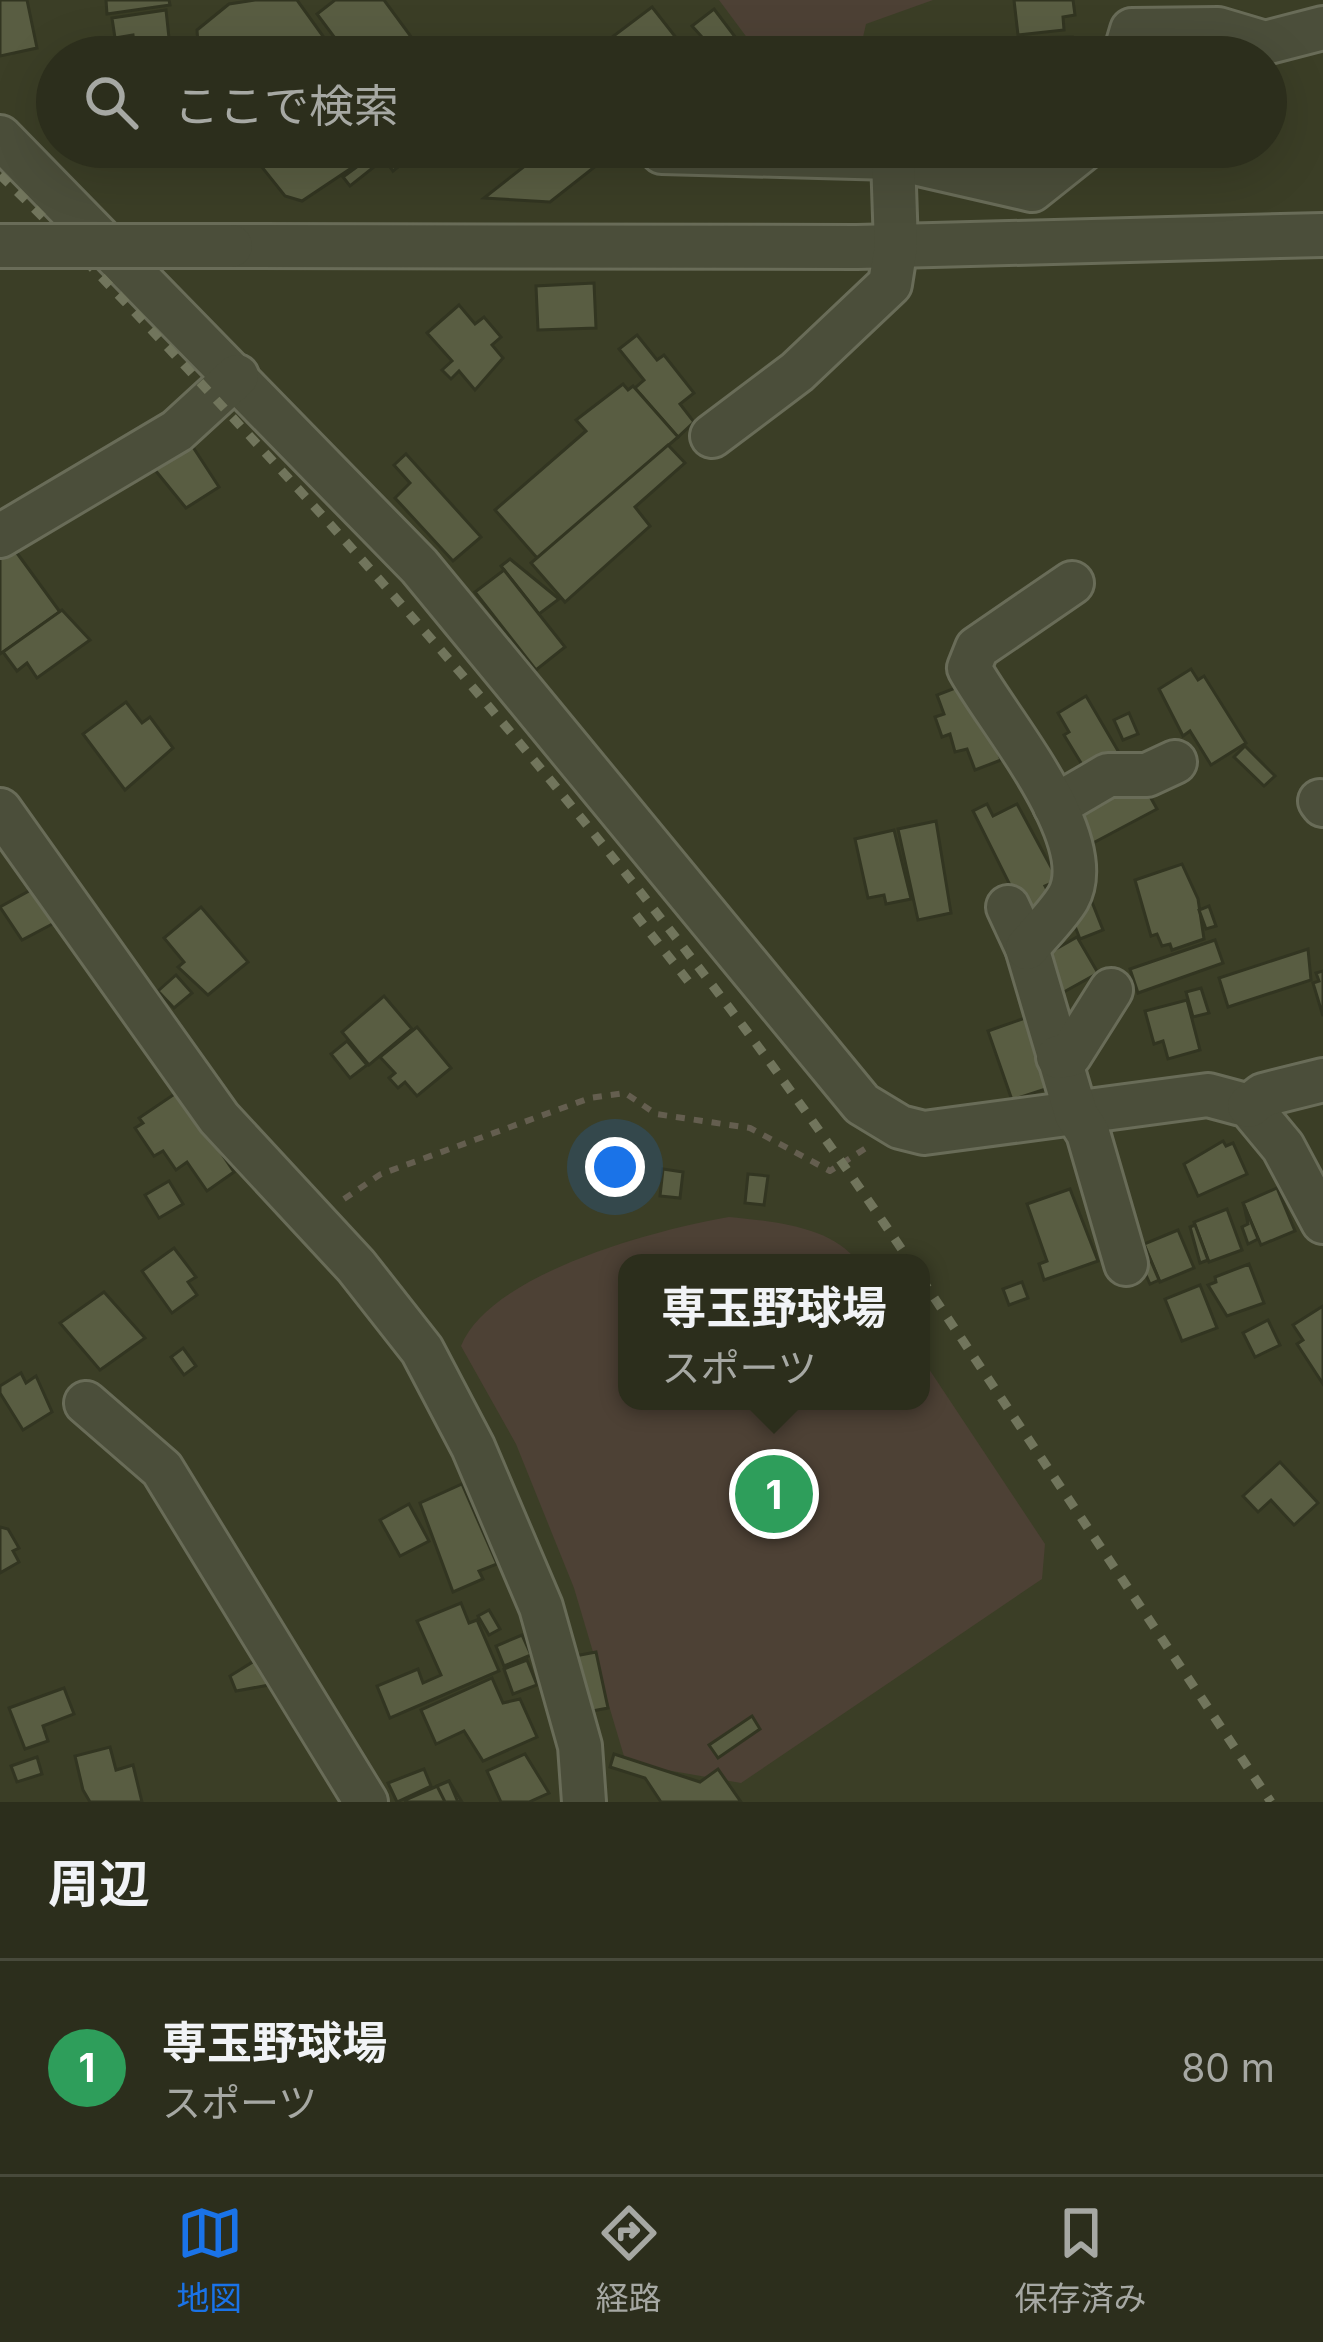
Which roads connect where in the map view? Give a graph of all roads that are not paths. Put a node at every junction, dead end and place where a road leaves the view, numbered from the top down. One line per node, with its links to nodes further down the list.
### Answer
1 (1323, 28): 4 (street)
2 (1130, 36): 3 (street)
3 (1243, 36)
4 (1287, 37)
5 (0, 137): 12 (street)
6 (892, 168): 11 (street)
7 (936, 168): 8 (street)
8 (1060, 168)
9 (1323, 235): 11 (street)
10 (0, 246): 11 (street, bridge)
11 (896, 246): 13 (street)
12 (237, 376): 14 (street); 25 (street)
13 (712, 436)
14 (0, 536)
15 (1072, 583): 17 (street)
16 (1174, 762): 17 (street)
17 (1055, 806): 20 (street)
18 (0, 810): 30 (street)
19 (1008, 908): 20 (street)
20 (1027, 948): 22 (street)
21 (1111, 990): 22 (street)
22 (1058, 1057): 25 (street)
23 (1323, 1080): 24 (street)
24 (1249, 1106): 25 (street); 26 (street)
25 (1076, 1114): 27 (street)
26 (1323, 1222)
27 (1126, 1264)
28 (86, 1403): 29 (street)
29 (366, 1802)
30 (584, 1802)

